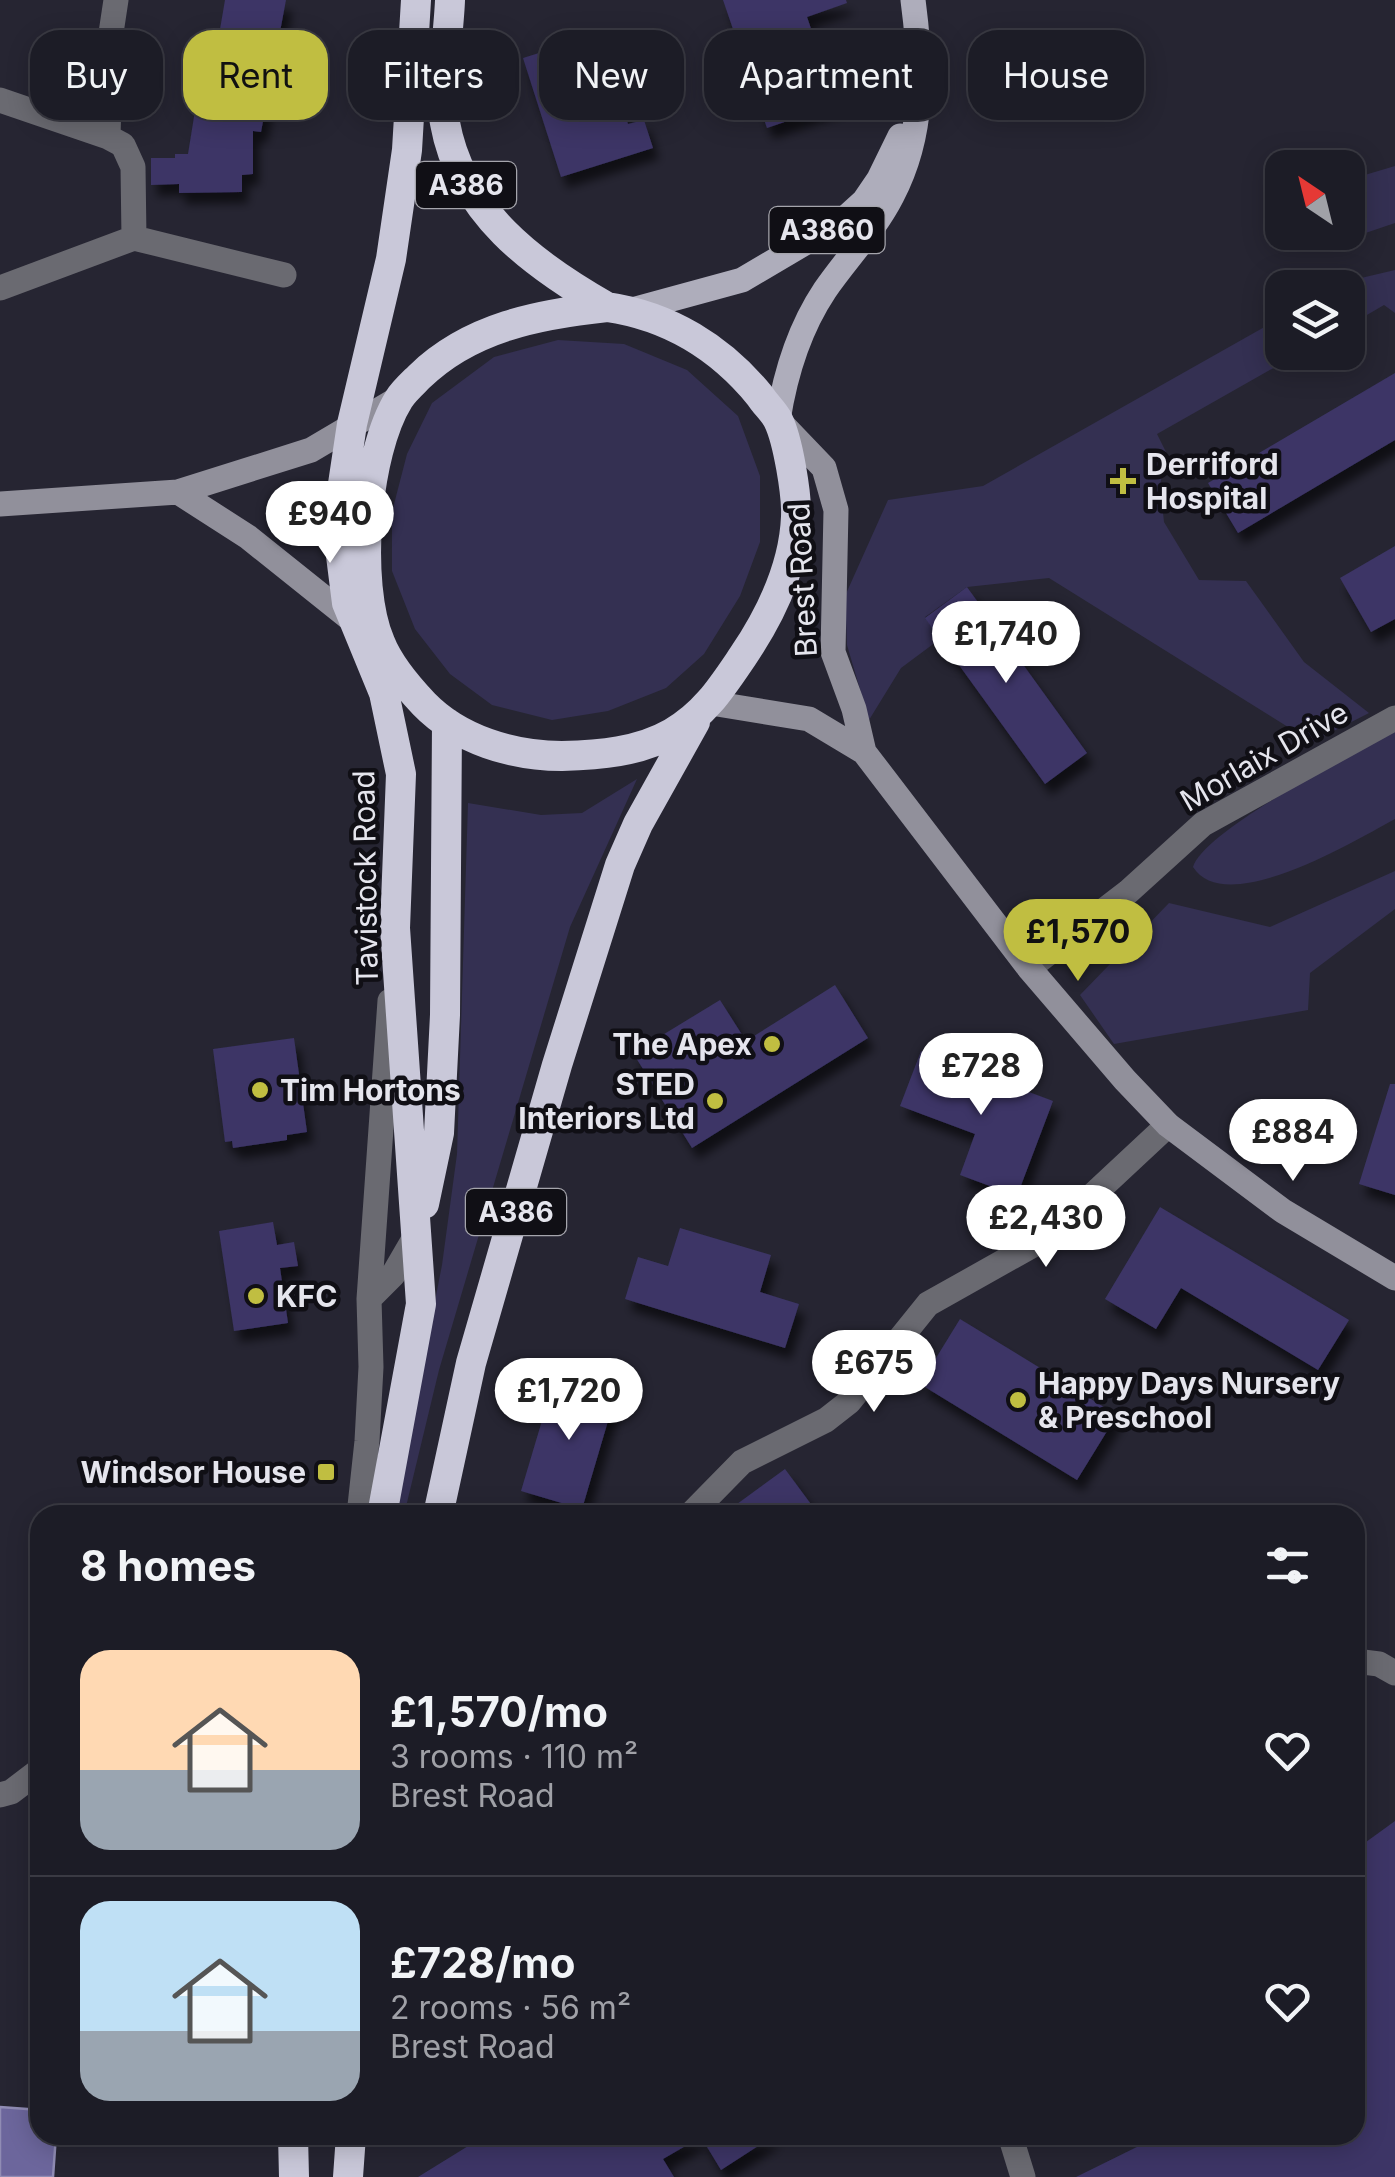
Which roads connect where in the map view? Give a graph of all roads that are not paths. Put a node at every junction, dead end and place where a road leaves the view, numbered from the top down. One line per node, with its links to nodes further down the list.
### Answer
1 (116, 0): 9 (street)
2 (416, 0): 16 (highway, Tavistock Road / A386)
3 (450, 0): 13 (highway, A386)
4 (913, 0): 5 (main road, A3860)
5 (917, 30)
6 (0, 100): 9 (street)
7 (904, 120): 13 (main road, A3860)
8 (915, 120): 15 (main road, A3860)
9 (108, 137): 10 (street)
10 (134, 238): 11 (street); 12 (street)
11 (284, 275)
12 (0, 288)
13 (619, 308): 14 (highway); 15 (highway)
14 (399, 398): 16 (street); 19 (highway)
15 (778, 420): 20 (highway); 23 (street, Brest Road)
16 (352, 424): 17 (street); 19 (highway, Tavistock Road / A386)
17 (178, 492): 18 (street); 19 (street)
18 (0, 504)
19 (367, 632): 22 (highway); 24 (highway, Tavistock Road / A386)
20 (704, 710): 22 (highway); 23 (street, Brest Road); 32 (highway, A386)
21 (1395, 718): 25 (street, Morlaix Drive)
22 (447, 724): 27 (highway, Tavistock Road / A386)
23 (864, 752): 25 (street, Brest Road)
24 (395, 928): 27 (highway, Tavistock Road / A386); 29 (street)
25 (1029, 968): 26 (street, Brest Road)
26 (1168, 1125): 28 (street, Brest Road); 33 (street)
27 (418, 1232): 29 (street, Tavistock Road); 31 (highway, Tavistock Road / A386)
28 (1395, 1278)
29 (369, 1299): 30 (street)
30 (360, 1505)
31 (384, 1505)
32 (440, 1505)
33 (700, 1505)
34 (1365, 1662): 35 (street)
35 (1395, 1674)
36 (30, 1780): 37 (street)
37 (0, 1794)
38 (293, 2145): 41 (highway)
39 (350, 2145): 42 (highway)
40 (1013, 2145): 43 (street)
41 (294, 2177)
42 (348, 2177)
43 (1023, 2177)

